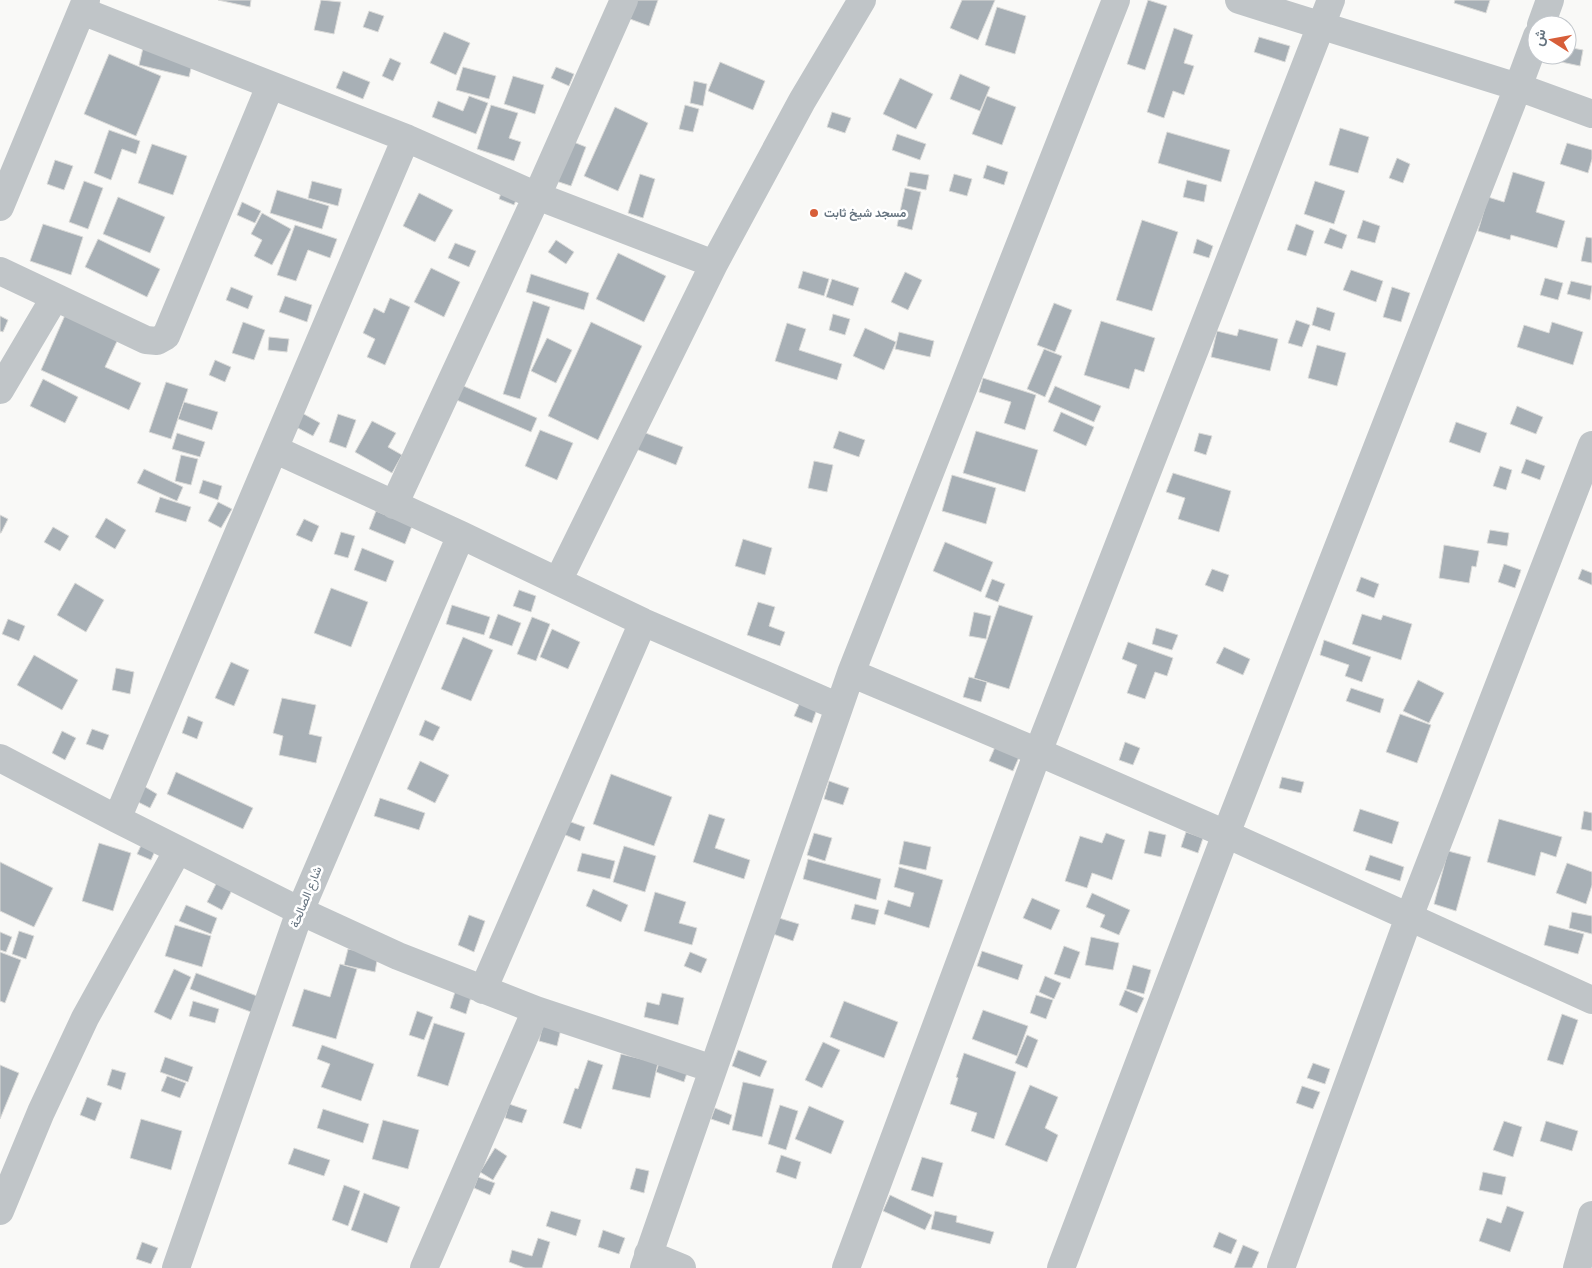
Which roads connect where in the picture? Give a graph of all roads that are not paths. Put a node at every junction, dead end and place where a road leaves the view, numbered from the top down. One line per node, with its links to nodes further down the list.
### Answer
1 (624, 0): 14 (street)
2 (862, 0): 16 (street)
3 (1116, 0): 26 (street)
4 (1238, 0): 7 (street)
5 (1550, 0): 8 (street)
6 (84, 5): 10 (street); 15 (street)
7 (1327, 12): 11 (street); 28 (street)
8 (1545, 15)
9 (1527, 63): 11 (street)
10 (270, 86): 13 (street); 18 (street)
11 (1518, 87): 12 (street); 31 (street)
12 (1592, 114)
13 (406, 138): 14 (street); 21 (street)
14 (537, 196): 16 (street); 22 (street)
15 (0, 207)
16 (714, 264): 24 (street)
17 (0, 271): 18 (street)
18 (55, 297): 19 (street)
19 (0, 390)
20 (1592, 445): 34 (street)
21 (274, 449): 22 (street); 30 (street)
22 (394, 505): 23 (street)
23 (461, 535): 24 (street); 33 (street, شارع الصالحة)
24 (558, 581): 25 (street)
25 (643, 622): 27 (street); 35 (street)
26 (851, 673): 27 (street); 28 (street)
27 (839, 707): 38 (street)
28 (1038, 752): 31 (street); 45 (street)
29 (2, 765): 30 (street)
30 (117, 819): 32 (street)
31 (1226, 834): 34 (street); 46 (street)
32 (178, 850): 33 (street); 39 (street)
33 (300, 910): 35 (street); 42 (street, شارع الصالحة)
34 (1409, 917): 36 (street); 47 (street)
35 (482, 990): 37 (street)
36 (1592, 1000)
37 (536, 1010): 38 (street); 43 (street)
38 (713, 1069): 41 (street)
39 (0, 1211)
40 (1592, 1215): 48 (street)
41 (646, 1261): 44 (street)
42 (176, 1268)
43 (424, 1268)
44 (682, 1268)
45 (846, 1268)
46 (1061, 1268)
47 (1281, 1268)
48 (1576, 1268)

